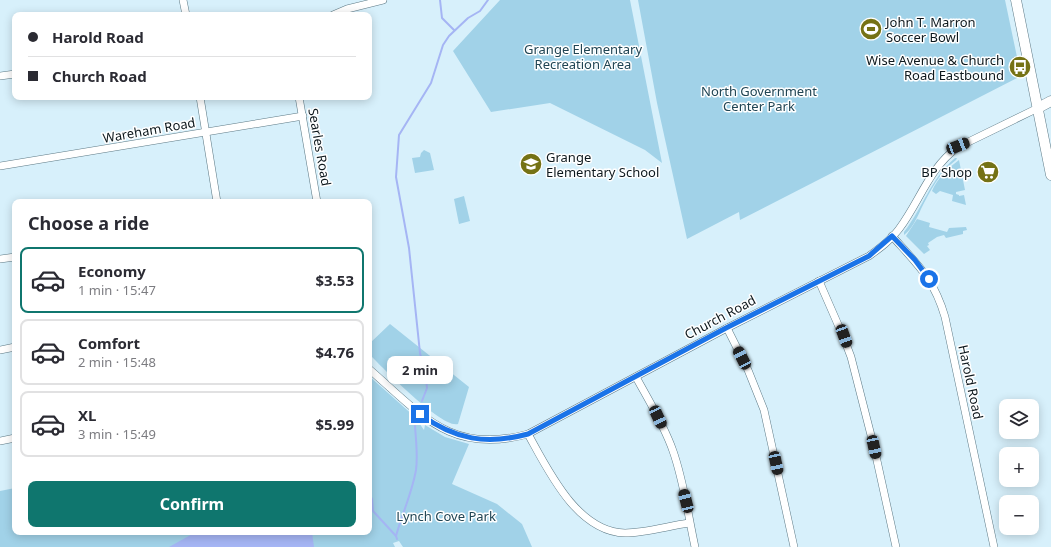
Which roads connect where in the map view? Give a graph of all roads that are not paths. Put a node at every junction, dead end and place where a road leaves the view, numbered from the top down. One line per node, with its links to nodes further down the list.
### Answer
1 (184, 0): 4 (street)
2 (383, 0): 5 (street)
3 (1016, 0): 11 (main road)
4 (186, 12)
5 (340, 12)
6 (12, 74): 7 (street)
7 (0, 76)
8 (201, 100): 13 (street)
9 (300, 100): 12 (street, Searles Road)
10 (1051, 101): 11 (main road, Church Road)
11 (1038, 108): 15 (main road); 18 (street, Church Road)
12 (303, 116): 13 (street, Wareham Road); 17 (street, Searles Road)
13 (206, 132): 14 (street, Wareham Road); 16 (street)
14 (0, 166)
15 (1051, 175)
16 (217, 199)
17 (317, 199)
18 (892, 236): 21 (street, Church Road); 34 (street, Harold Road)
19 (12, 257): 20 (street)
20 (0, 259)
21 (819, 281): 22 (street, Church Road); 33 (street)
22 (726, 328): 26 (street, Church Road); 32 (street)
23 (12, 348): 24 (street)
24 (0, 350)
25 (372, 372): 27 (street, Church Road)
26 (636, 377): 27 (street, Church Road); 30 (street)
27 (528, 434): 30 (street)
28 (12, 439): 29 (street)
29 (0, 441)
30 (689, 523): 31 (street)
31 (694, 547)
32 (794, 547)
33 (896, 547)
34 (994, 547)

